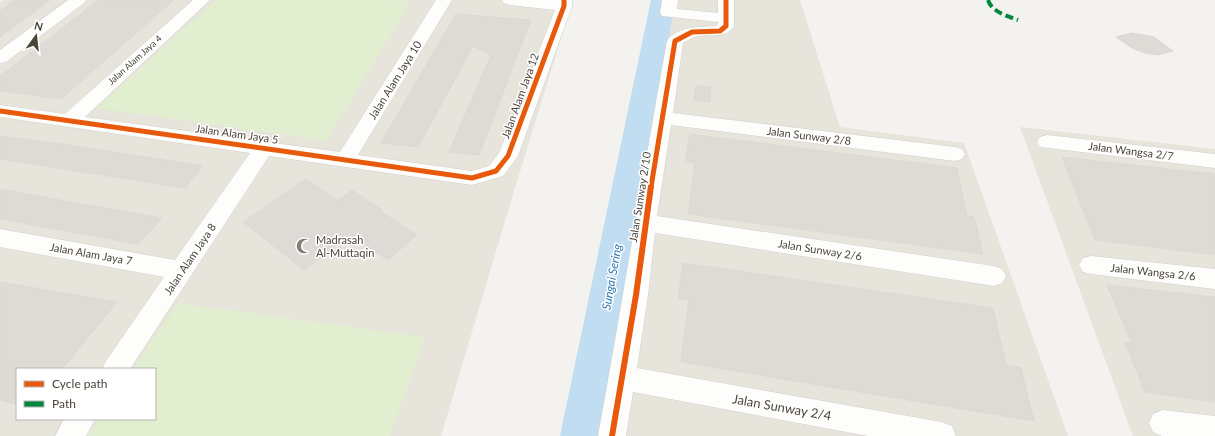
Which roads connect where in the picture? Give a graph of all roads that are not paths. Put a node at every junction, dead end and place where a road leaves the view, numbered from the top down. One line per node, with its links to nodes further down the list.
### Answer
1 (78, 0): 8 (street)
2 (202, 0): 11 (street, Jalan Alam Jaya 4)
3 (444, 0): 15 (street, Jalan Alam Jaya 10)
4 (510, 0): 6 (street)
5 (670, 0): 7 (street)
6 (564, 3): 17 (street, Jalan Alam Jaya 12)
7 (725, 9): 10 (street, Jalan Sunway 2/10)
8 (0, 58)
9 (0, 111): 11 (street, Jalan Alam Jaya 5)
10 (663, 118): 14 (street, Jalan Sunway 2/8); 18 (street, Jalan Sunway 2/10)
11 (69, 121): 13 (street, Jalan Alam Jaya 5)
12 (1047, 142): 16 (street, Jalan Wangsa 2/7)
13 (264, 148): 15 (street, Jalan Alam Jaya 5); 21 (street, Jalan Alam Jaya 8)
14 (955, 154)
15 (345, 160): 17 (street, Jalan Alam Jaya 5)
16 (1215, 161)
17 (472, 178)
18 (645, 223): 22 (street, Jalan Sunway 2/6); 25 (street, Jalan Sunway 2/10)
19 (0, 238): 21 (street, Jalan Alam Jaya 7)
20 (1091, 265): 23 (street, Jalan Wangsa 2/6)
21 (182, 271): 24 (street, Jalan Alam Jaya 8)
22 (994, 276)
23 (1215, 279)
24 (116, 368)
25 (622, 378): 30 (street, Jalan Sunway 2/10); 31 (street, Jalan Sunway 2/4)
26 (80, 420): 29 (street)
27 (1163, 423): 28 (street)
28 (1215, 430)
29 (69, 436)
30 (612, 436)
31 (942, 436)

